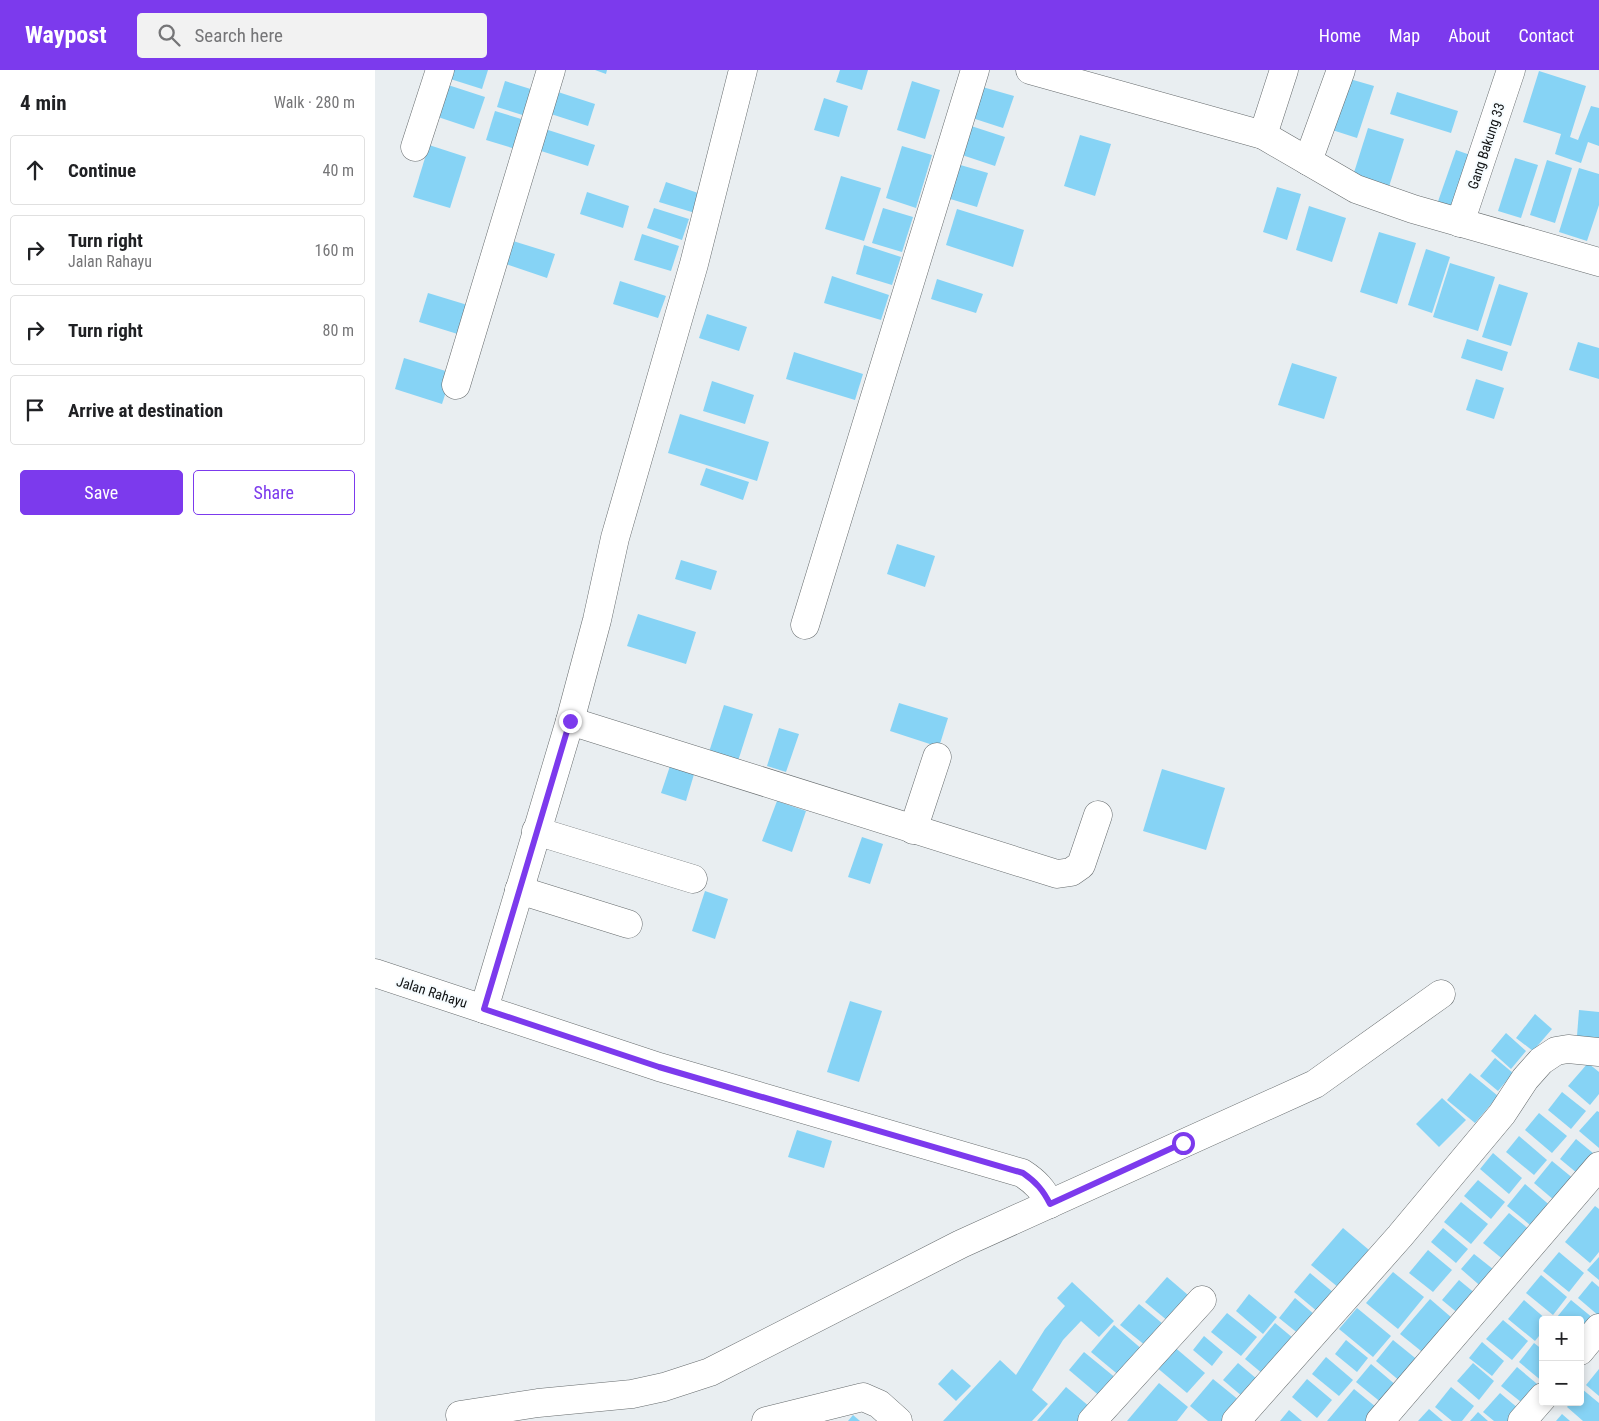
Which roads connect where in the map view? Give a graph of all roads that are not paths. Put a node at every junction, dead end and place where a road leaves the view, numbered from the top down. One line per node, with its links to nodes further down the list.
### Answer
1 (440, 70): 10 (street)
2 (551, 70): 14 (street)
3 (743, 70): 16 (street)
4 (975, 70): 15 (street)
5 (1031, 70): 9 (street)
6 (1284, 70): 9 (street)
7 (1341, 70): 11 (street)
8 (1511, 70): 12 (street, Gang Bakung 33)
9 (1263, 135): 11 (street)
10 (415, 147)
11 (1308, 161): 12 (street)
12 (1461, 223): 13 (street)
13 (1598, 259)
14 (456, 385)
15 (805, 625)
16 (570, 721): 19 (street); 20 (street)
17 (937, 757): 19 (street)
18 (1098, 815): 19 (street)
19 (913, 830)
20 (536, 831): 21 (street); 22 (street)
21 (693, 879)
22 (519, 890): 23 (street); 26 (street)
23 (628, 924)
24 (375, 973): 26 (street, Jalan Rahayu)
25 (1441, 994): 29 (street)
26 (484, 1009): 29 (street, Jalan Rahayu)
27 (1599, 1052): 40 (street)
28 (1599, 1166): 41 (street)
29 (1050, 1204): 35 (street)
30 (1203, 1300): 39 (street)
31 (1599, 1328): 32 (street)
32 (1584, 1346)
33 (848, 1400): 36 (street); 37 (street); 38 (street)
34 (1539, 1402): 42 (street)
35 (460, 1415)
36 (766, 1421)
37 (830, 1421)
38 (899, 1421)
39 (1092, 1421)
40 (1236, 1421)
41 (1380, 1421)
42 (1522, 1421)

